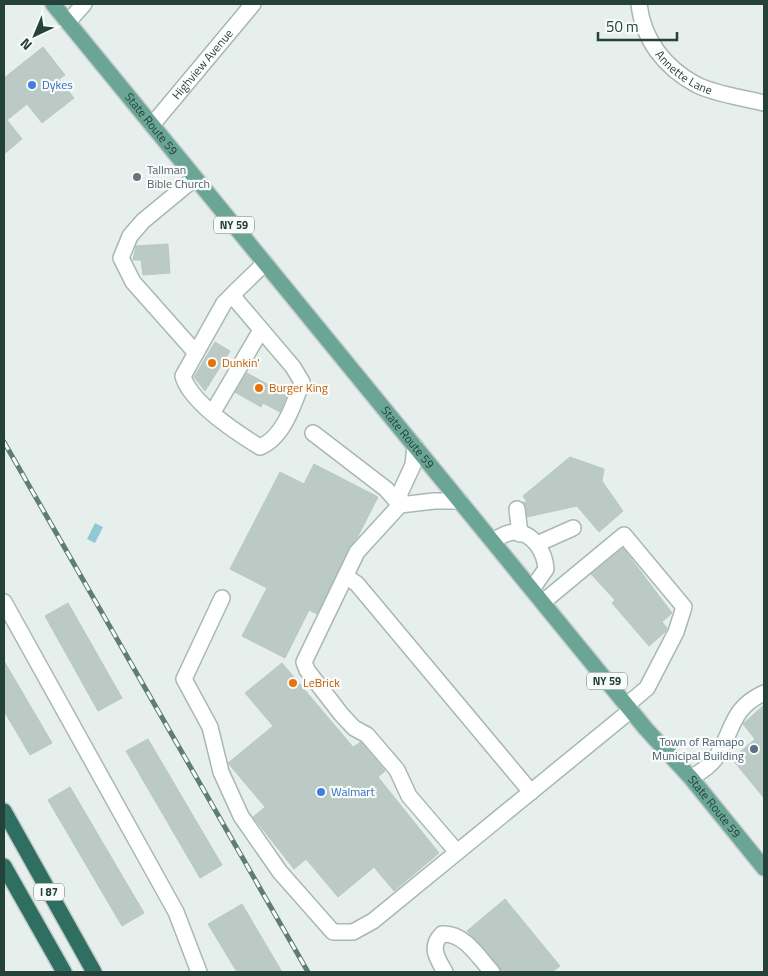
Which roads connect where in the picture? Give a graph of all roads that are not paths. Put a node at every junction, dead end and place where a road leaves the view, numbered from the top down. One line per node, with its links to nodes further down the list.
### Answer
1 (53, 4): 5 (main road, State Route 59 / NY 59)
2 (84, 4): 5 (street)
3 (253, 4): 7 (street, Highview Avenue)
4 (639, 4): 6 (street, Annette Lane)
5 (68, 22): 7 (main road, State Route 59 / NY 59)
6 (764, 103)
7 (152, 125): 8 (main road, State Route 59 / NY 59)
8 (195, 178): 9 (main road, State Route 59 / NY 59); 12 (street)
9 (265, 263): 10 (street); 15 (main road, State Route 59 / NY 59)
10 (234, 293): 11 (street); 12 (street)
11 (261, 330): 13 (street); 13 (street)
12 (196, 353): 13 (street)
13 (213, 412)
14 (313, 433): 17 (street)
15 (415, 446): 16 (main road, State Route 59 / NY 59); 17 (street)
16 (460, 501): 17 (street); 21 (main road, State Route 59 / NY 59)
17 (400, 505): 23 (street)
18 (517, 508): 20 (street)
19 (573, 528): 22 (street)
20 (520, 534): 21 (street); 22 (street)
21 (492, 540): 24 (main road, State Route 59 / NY 59)
22 (537, 544): 24 (street)
23 (346, 576): 31 (street); 33 (street)
24 (532, 588): 27 (main road, State Route 59 / NY 59)
25 (222, 598): 33 (street)
26 (4, 602): 38 (street)
27 (543, 602): 29 (main road, State Route 59 / NY 59); 29 (street)
28 (764, 693): 30 (street)
29 (629, 708): 30 (main road, State Route 59 / NY 59); 31 (street)
30 (691, 778): 35 (main road, State Route 59 / NY 59)
31 (531, 792): 33 (street)
32 (4, 811): 36 (highway, I 87)
33 (457, 852)
34 (4, 866): 37 (highway, I 87)
35 (764, 868)
36 (92, 968)
37 (64, 972)
38 (199, 972)
39 (445, 972): 40 (street)
40 (492, 972)

